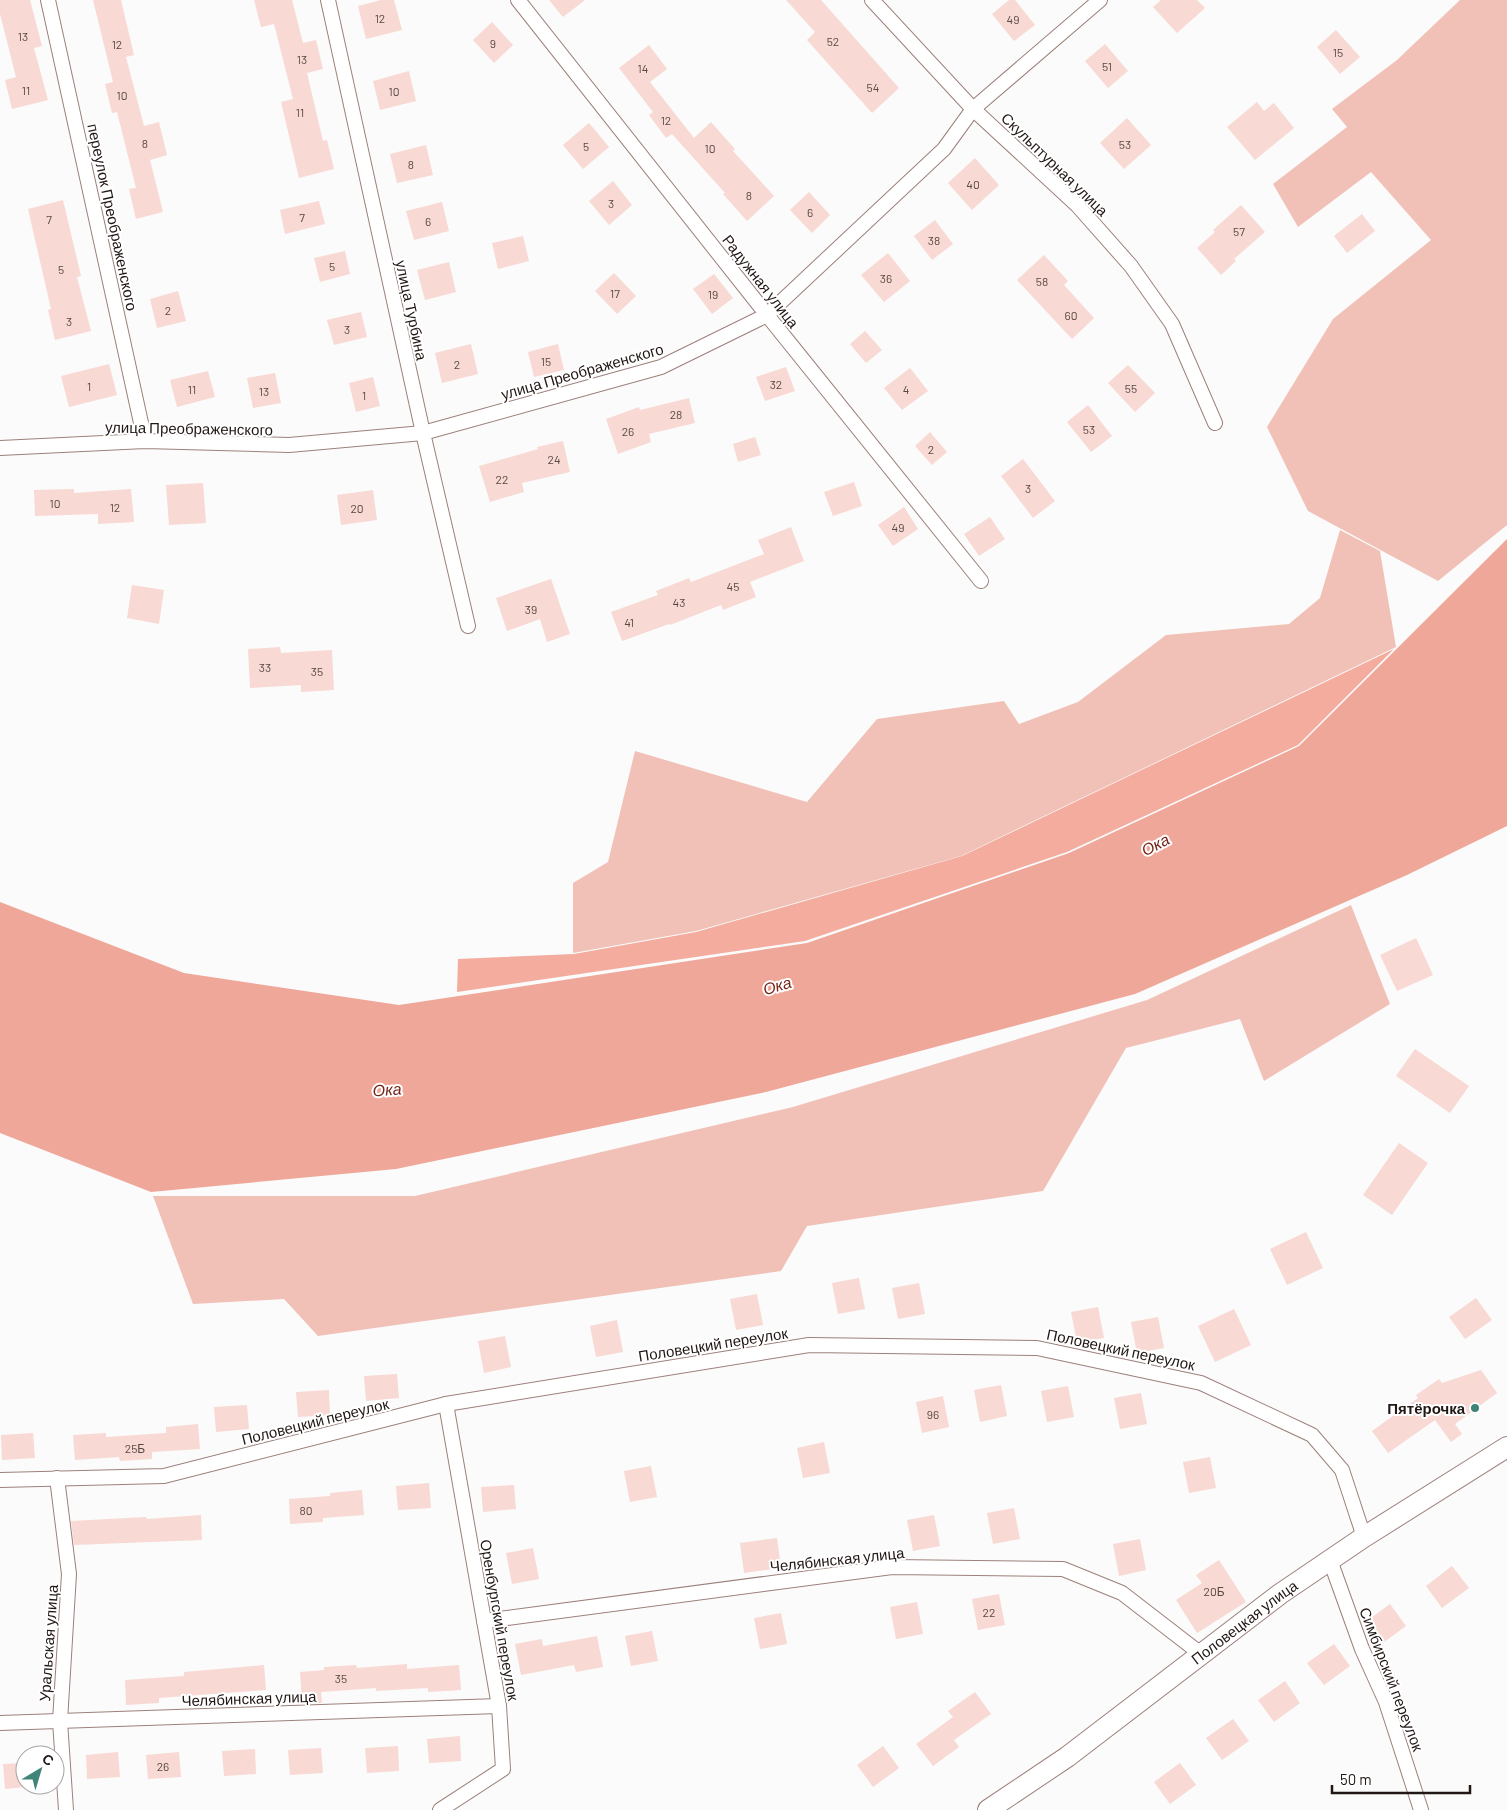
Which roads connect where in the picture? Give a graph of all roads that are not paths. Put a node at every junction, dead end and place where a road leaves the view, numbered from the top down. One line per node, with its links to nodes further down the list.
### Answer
1 (48, 0): 10 (street, переулок Преображенского)
2 (328, 0): 9 (street, улица Турбина)
3 (518, 0): 7 (street, Радужная улица)
4 (872, 0): 6 (street, Скульптурная улица)
5 (1100, 0): 6 (street, улица Преображенского)
6 (973, 109): 7 (street, улица Преображенского); 8 (street, Скульптурная улица)
7 (767, 315): 9 (street, улица Преображенского); 12 (street, Радужная улица)
8 (1215, 423)
9 (423, 433): 10 (street, улица Преображенского); 13 (street, улица Турбина)
10 (145, 441): 11 (street, улица Преображенского)
11 (0, 448)
12 (981, 581)
13 (468, 626)
14 (446, 1404): 16 (street, Половецкий переулок); 18 (street, Половецкий переулок); 20 (street, Оренбургский переулок)
15 (1507, 1447): 18 (street, Половецкая улица)
16 (58, 1478): 17 (street, Половецкий переулок); 23 (street, Уральская улица)
17 (0, 1480)
18 (1364, 1537): 19 (street, Половецкая улица)
19 (1330, 1560): 21 (street, Половецкая улица); 28 (street, Симбирский переулок)
20 (484, 1621): 21 (street, Челябинская улица); 22 (street, Оренбургский переулок)
21 (1201, 1654): 27 (street, Половецкая улица)
22 (499, 1706): 23 (street, Челябинская улица); 26 (street, Оренбургский переулок)
23 (60, 1721): 24 (street, Челябинская улица); 25 (street, Уральская улица)
24 (0, 1723)
25 (66, 1810)
26 (440, 1810)
27 (988, 1810)
28 (1422, 1810)

